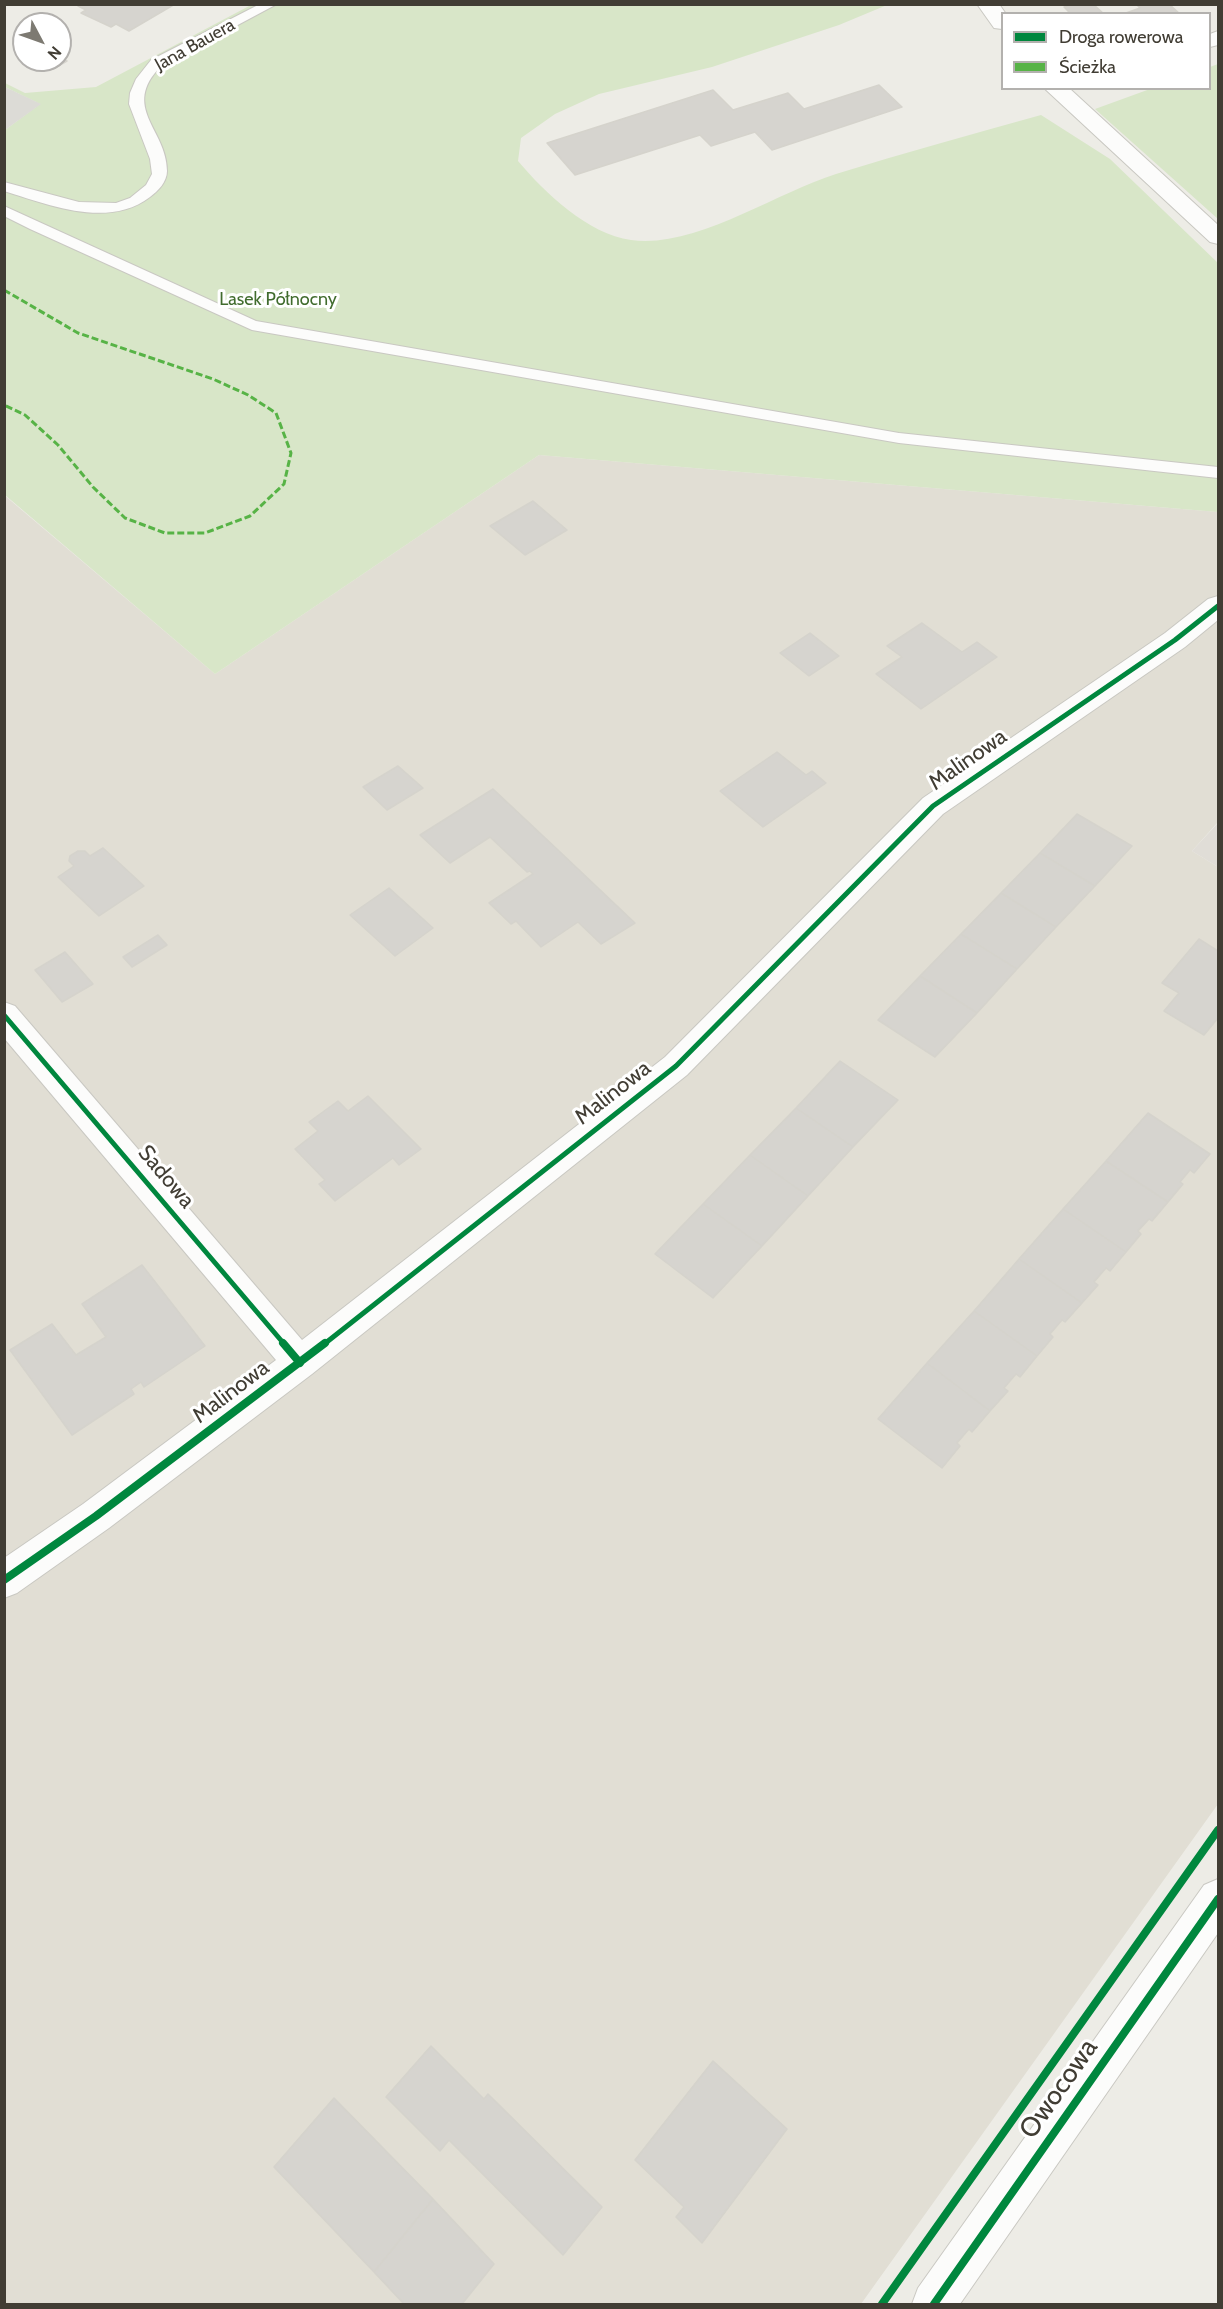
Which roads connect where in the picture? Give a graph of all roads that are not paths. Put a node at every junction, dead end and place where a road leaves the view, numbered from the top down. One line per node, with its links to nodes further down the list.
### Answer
1 (271, 4): 5 (lane, Jana Bauera)
2 (987, 4): 3 (street)
3 (1001, 22)
4 (1060, 90): 7 (street)
5 (4, 186)
6 (4, 210): 8 (lane)
7 (1218, 237)
8 (1218, 473)
9 (1218, 606): 11 (street, Malinowa)
10 (4, 1015): 11 (street, Sadowa)
11 (300, 1363): 12 (street, Malinowa)
12 (4, 1580)
13 (1218, 1899): 14 (street, Owocowa)
14 (934, 2304)

